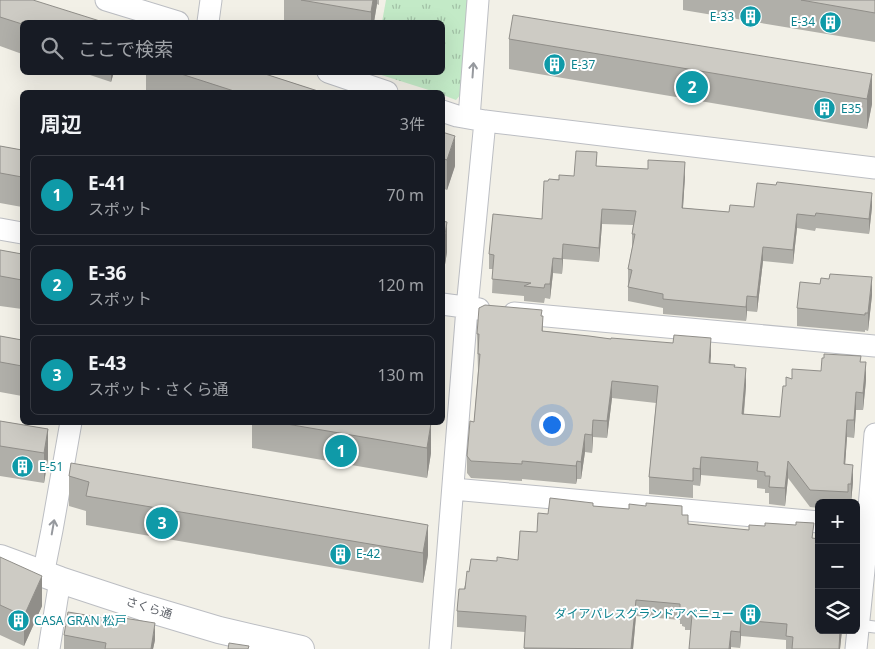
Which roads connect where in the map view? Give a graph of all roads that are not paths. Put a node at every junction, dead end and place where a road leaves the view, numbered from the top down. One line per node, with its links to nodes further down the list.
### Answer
1 (106, 0): 4 (street)
2 (211, 0): 5 (street)
3 (478, 0): 9 (street, one-way to 3)
4 (171, 20)
5 (208, 20)
6 (337, 75): 7 (street)
7 (381, 90)
8 (445, 112): 9 (street)
9 (477, 120): 10 (street); 14 (street)
10 (875, 168)
11 (0, 229): 12 (street)
12 (20, 233)
13 (445, 304): 14 (street)
14 (467, 308): 15 (street); 18 (street)
15 (875, 346)
16 (70, 425): 23 (street, one-way to 16)
17 (875, 434): 20 (street)
18 (453, 489): 19 (street); 27 (street)
19 (815, 522)
20 (862, 526): 22 (street)
21 (0, 558): 23 (street, さくら通)
22 (870, 571): 24 (street)
23 (52, 578): 25 (street); 26 (street, さくら通)
24 (866, 626): 28 (street)
25 (48, 649)
26 (301, 649)
27 (440, 649)
28 (856, 649)

